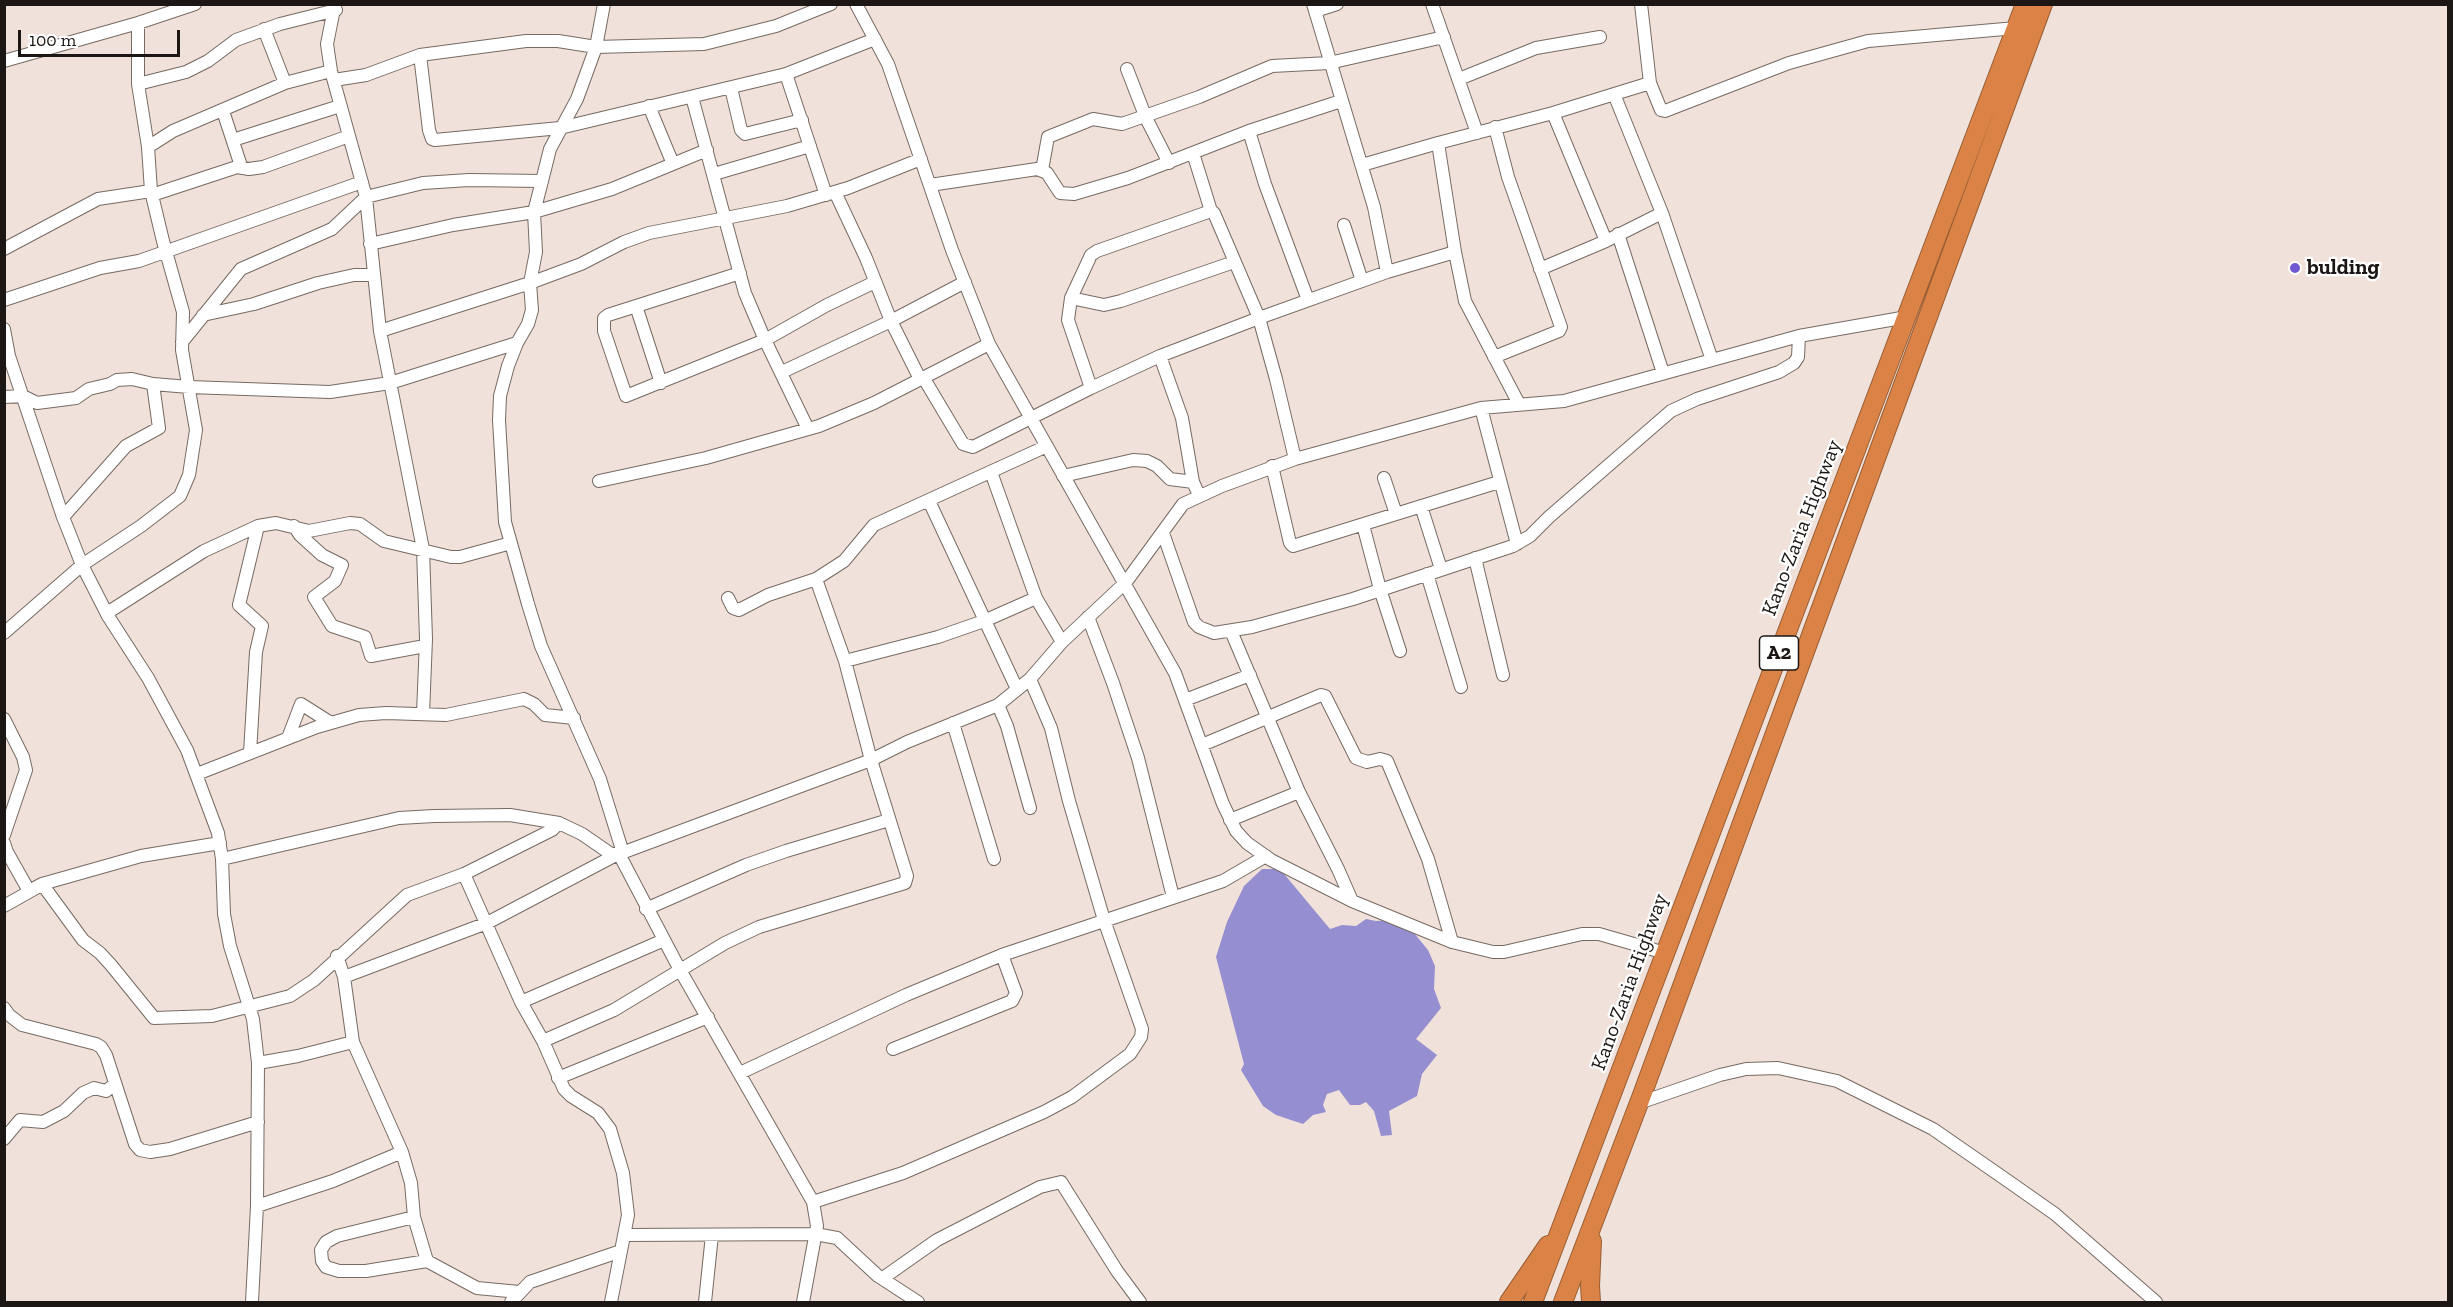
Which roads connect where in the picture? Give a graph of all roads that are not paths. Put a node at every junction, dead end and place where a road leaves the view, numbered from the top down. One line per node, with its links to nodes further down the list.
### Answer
1 (195, 4): 12 (street)
2 (604, 4): 18 (street)
3 (831, 4): 18 (street)
4 (856, 4): 17 (street)
5 (1337, 4): 11 (street)
6 (1432, 4): 15 (street)
7 (1641, 4): 27 (street)
8 (2025, 4): 13 (highway, Kano-Zaria Highway / A2)
9 (2043, 4): 210 (highway, A2)
10 (335, 7): 14 (street); 24 (street)
11 (1314, 8): 21 (street)
12 (138, 23): 20 (street); 28 (street)
13 (2016, 28): 27 (street); 88 (highway, Kano-Zaria Highway / A2)
14 (264, 29): 26 (street); 28 (street)
15 (1444, 37): 21 (street); 25 (street)
16 (1600, 37): 25 (street)
17 (875, 39): 23 (street); 50 (street)
18 (596, 47): 19 (street); 40 (street)
19 (420, 55): 24 (street); 40 (street)
20 (4, 61)
21 (1329, 63): 32 (street); 37 (street)
22 (1127, 69): 37 (street)
23 (786, 74): 29 (street); 38 (street)
24 (333, 76): 26 (street); 33 (street)
25 (1459, 79): 42 (street)
26 (285, 83): 35 (street)
27 (1650, 83): 30 (street)
28 (138, 84): 47 (street)
29 (731, 88): 31 (street); 38 (street)
30 (1614, 94): 36 (street); 65 (street)
31 (692, 97): 34 (street); 48 (street)
32 (1341, 101): 41 (street); 53 (street)
33 (340, 106): 43 (street); 44 (street)
34 (649, 106): 40 (street); 52 (street)
35 (223, 111): 44 (street); 47 (street)
36 (1553, 113): 39 (street); 69 (street)
37 (1146, 118): 51 (street); 55 (street)
38 (801, 120): 46 (street)
39 (1495, 127): 42 (street); 75 (street)
40 (560, 128): 57 (street)
41 (1249, 131): 49 (street); 85 (street)
42 (1478, 133): 45 (street)
43 (349, 136): 54 (street); 58 (street)
44 (233, 140): 54 (street)
45 (1438, 143): 53 (street); 73 (street)
46 (810, 146): 56 (street); 61 (street)
47 (148, 147): 60 (street)
48 (707, 150): 52 (street); 56 (street)
49 (1193, 153): 51 (street); 63 (street)
50 (921, 159): 59 (street); 61 (street)
51 (1169, 163): 55 (street)
52 (673, 164): 64 (street)
53 (1362, 165): 76 (street)
54 (241, 166): 60 (street)
55 (1042, 170): 59 (street)
56 (714, 174): 66 (street)
57 (542, 181): 62 (street); 64 (street)
58 (362, 182): 62 (street); 72 (street)
59 (930, 185): 81 (street)
60 (151, 193): 71 (street); 72 (street)
61 (831, 194): 66 (street); 80 (street)
62 (366, 197): 70 (street); 87 (street)
63 (1211, 211): 74 (street); 83 (street)
64 (534, 212): 70 (street); 82 (street)
65 (1662, 213): 68 (street); 100 (street)
66 (726, 220): 77 (street); 82 (street)
67 (1344, 225): 79 (street)
68 (1618, 234): 69 (street); 102 (street)
69 (1606, 241): 75 (street)
70 (370, 244): 78 (street)
71 (4, 249)
72 (166, 251): 84 (street); 95 (street)
73 (1455, 252): 76 (street); 99 (street)
74 (1234, 262): 83 (street); 89 (street)
75 (1540, 269): 99 (street)
76 (1388, 272): 79 (street)
77 (740, 273): 86 (street); 94 (street)
78 (374, 274): 87 (street); 92 (street)
79 (1362, 281): 85 (street)
80 (875, 282): 90 (street); 94 (street)
81 (965, 282): 90 (street); 97 (street)
82 (530, 283): 92 (street); 96 (street)
83 (1071, 297): 108 (street)
84 (4, 300)
85 (1308, 300): 89 (street)
86 (636, 306): 105 (street); 105 (street)
87 (203, 315): 95 (street)
88 (1907, 317): 93 (street); 194 (highway, Kano-Zaria Highway / A2)
89 (1259, 318): 98 (street); 116 (street)
90 (891, 321): 101 (street); 103 (street)
91 (4, 329): 109 (street)
92 (380, 331): 104 (street)
93 (1799, 336): 100 (street); 134 (street)
94 (765, 340): 101 (street); 105 (street)
95 (182, 342): 107 (street)
96 (517, 343): 104 (street); 133 (street)
97 (989, 344): 103 (street); 113 (street)
98 (1160, 356): 108 (street); 122 (street)
99 (1494, 357): 111 (street)
100 (1712, 360): 102 (street)
101 (782, 372): 114 (street)
102 (1663, 374): 111 (street)
103 (922, 378): 113 (street); 114 (street)
104 (390, 383): 107 (street); 135 (street)
105 (661, 383)
106 (153, 384): 107 (street); 109 (street); 128 (street)
107 (189, 387): 137 (street)
108 (1091, 388): 113 (street)
109 (23, 396): 110 (street); 128 (street)
110 (4, 397)
111 (1519, 404): 112 (street)
112 (1481, 408): 116 (street); 123 (street)
113 (1032, 418): 115 (street)
114 (808, 429): 121 (street)
115 (1047, 446): 118 (street); 119 (street)
116 (1295, 459): 117 (street)
117 (1272, 466): 124 (street); 129 (street)
118 (991, 472): 125 (street); 144 (street)
119 (1063, 476): 122 (street); 141 (street)
120 (1384, 478): 127 (street)
121 (599, 481)
122 (1193, 482): 124 (street)
123 (1499, 482): 126 (street); 134 (street)
124 (1200, 495): 132 (street)
125 (929, 501): 140 (street); 147 (street)
126 (1421, 506): 127 (street); 138 (street)
127 (1396, 514): 129 (street)
128 (63, 517): 137 (street)
129 (1363, 525): 142 (street)
130 (258, 526): 131 (street); 145 (street); 169 (street)
131 (294, 526): 135 (street); 151 (street)
132 (1163, 533): 141 (street); 148 (street)
133 (511, 543): 135 (street); 163 (street)
134 (1517, 544): 136 (street)
135 (423, 549): 151 (street)
136 (1475, 558): 138 (street); 155 (street)
137 (82, 565): 145 (street); 149 (street)
138 (1441, 569): 139 (street)
139 (1427, 573): 142 (street); 157 (street)
140 (816, 579): 143 (street); 153 (street)
141 (1126, 582): 146 (street); 159 (street)
142 (1380, 589): 148 (street); 152 (street)
143 (728, 598)
144 (1036, 598): 147 (street); 150 (street)
145 (107, 614): 171 (street)
146 (1088, 617): 150 (street); 186 (street)
147 (984, 621): 153 (street); 158 (street)
148 (1231, 631): 154 (street)
149 (4, 633)
150 (1062, 642): 156 (street)
151 (425, 646): 161 (street)
152 (1400, 651)
153 (845, 661): 170 (street)
154 (1250, 675): 159 (street); 162 (street)
155 (1503, 675)
156 (1030, 679): 158 (street); 190 (street)
157 (1461, 687)
158 (1017, 689): 160 (street)
159 (1185, 700): 168 (street)
160 (998, 705): 166 (street); 173 (street)
161 (423, 714): 163 (street); 165 (street)
162 (1269, 717): 168 (street); 172 (street); 193 (street)
163 (574, 718): 180 (street)
164 (4, 719): 177 (street)
165 (331, 723): 167 (street); 167 (street)
166 (953, 723): 170 (street); 183 (street)
167 (288, 738): 169 (street)
168 (1202, 745): 175 (street)
169 (250, 753): 171 (street)
170 (871, 760): 174 (street); 180 (street)
171 (196, 774): 179 (street)
172 (1299, 792): 175 (street); 187 (street)
173 (1030, 808)
174 (888, 820): 189 (street); 197 (street)
175 (1230, 820): 181 (street)
176 (559, 823): 180 (street); 182 (street); 184 (street)
177 (4, 835)
178 (4, 843): 185 (street)
179 (220, 843): 182 (street); 185 (street)
180 (619, 854): 189 (street); 191 (street)
181 (1266, 856): 186 (street); 187 (street)
182 (222, 859): 200 (street)
183 (994, 859)
184 (464, 874): 191 (street); 196 (street)
185 (42, 884): 188 (street); 200 (street)
186 (1173, 897): 190 (street)
187 (1352, 901): 193 (street)
188 (4, 906)
189 (646, 909): 192 (street)
190 (1104, 920): 195 (street); 214 (street)
191 (487, 923): 198 (street); 199 (street)
192 (664, 940): 197 (street); 199 (street)
193 (1452, 942): 194 (street)
194 (1665, 953): 217 (highway, Kano-Zaria Highway / A2)
195 (1002, 955): 205 (street); 207 (street)
196 (337, 956): 198 (street); 200 (street)
197 (680, 970): 202 (street); 203 (street)
198 (344, 977): 204 (street)
199 (521, 1002): 203 (street)
200 (249, 1006): 206 (street)
201 (4, 1008): 209 (street)
202 (708, 1017): 207 (street); 208 (street)
203 (543, 1041): 208 (street)
204 (353, 1042): 206 (street); 213 (street)
205 (893, 1049)
206 (258, 1063): 211 (street)
207 (740, 1073): 214 (street)
208 (558, 1078): 220 (street)
209 (115, 1084): 211 (street); 212 (street)
210 (1639, 1103): 218 (highway, A2); 237 (street)
211 (258, 1122): 215 (street)
212 (4, 1139)
213 (402, 1152): 215 (street); 216 (street)
214 (813, 1202): 219 (street)
215 (256, 1206): 226 (street)
216 (414, 1216): 223 (street); 223 (street)
217 (1566, 1219): 233 (highway); 234 (highway, Kano-Zaria Highway / A2)
218 (1593, 1224): 235 (highway, A2); 236 (highway)
219 (815, 1234): 221 (street); 224 (street); 230 (street)
220 (624, 1235): 221 (street); 222 (street)
221 (712, 1235): 229 (street)
222 (621, 1251): 225 (street); 228 (street)
223 (427, 1261): 225 (street)
224 (882, 1278): 231 (street); 232 (street)
225 (519, 1292): 227 (street)
226 (252, 1302)
227 (511, 1302)
228 (611, 1302)
229 (705, 1302)
230 (803, 1302)
231 (918, 1302)
232 (1140, 1302)
233 (1509, 1302)
234 (1533, 1302)
235 (1563, 1302)
236 (1591, 1302)
237 (2156, 1302)

